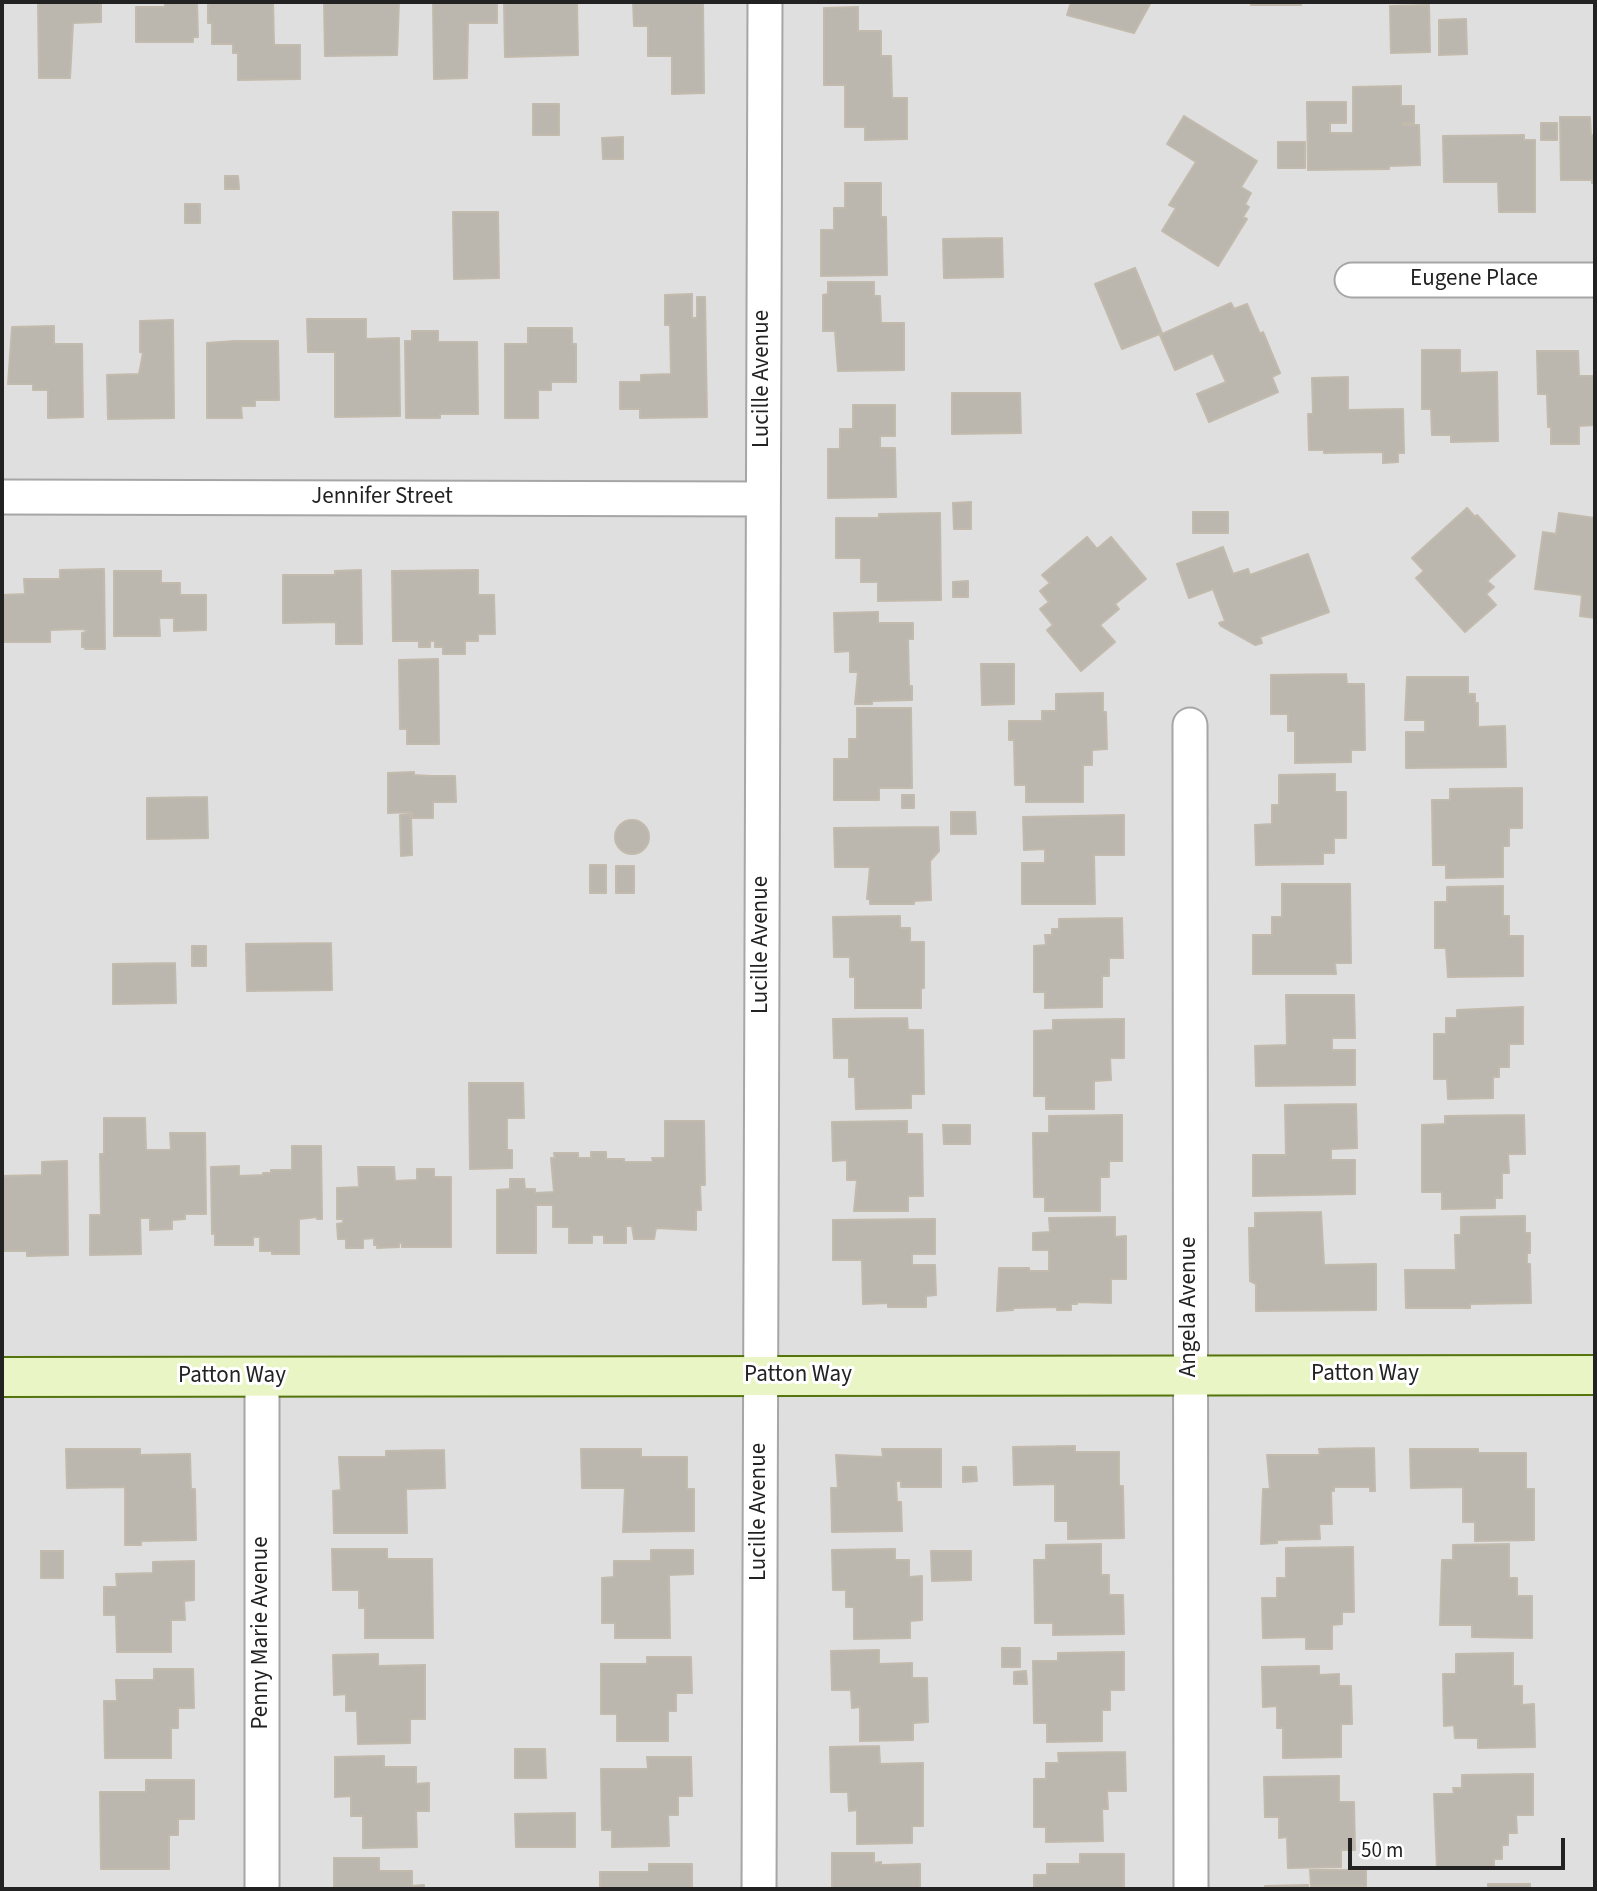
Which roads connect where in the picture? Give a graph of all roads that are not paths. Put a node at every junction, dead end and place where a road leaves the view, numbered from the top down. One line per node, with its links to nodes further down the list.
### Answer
1 (765, 2): 5 (street, Lucille Avenue)
2 (1352, 280): 3 (street, Eugene Place)
3 (1595, 280)
4 (2, 498): 5 (street, Jennifer Street)
5 (763, 499): 8 (street, Lucille Avenue)
6 (1190, 725): 9 (street, Angela Avenue)
7 (1595, 1375): 9 (street, Patton Way)
8 (761, 1376): 9 (street, Patton Way); 11 (street, Patton Way); 13 (street, Lucille Avenue)
9 (1190, 1376): 14 (street, Angela Avenue)
10 (2, 1377): 11 (street, Patton Way)
11 (262, 1377): 12 (street, Penny Marie Avenue)
12 (262, 1889)
13 (759, 1889)
14 (1191, 1889)

